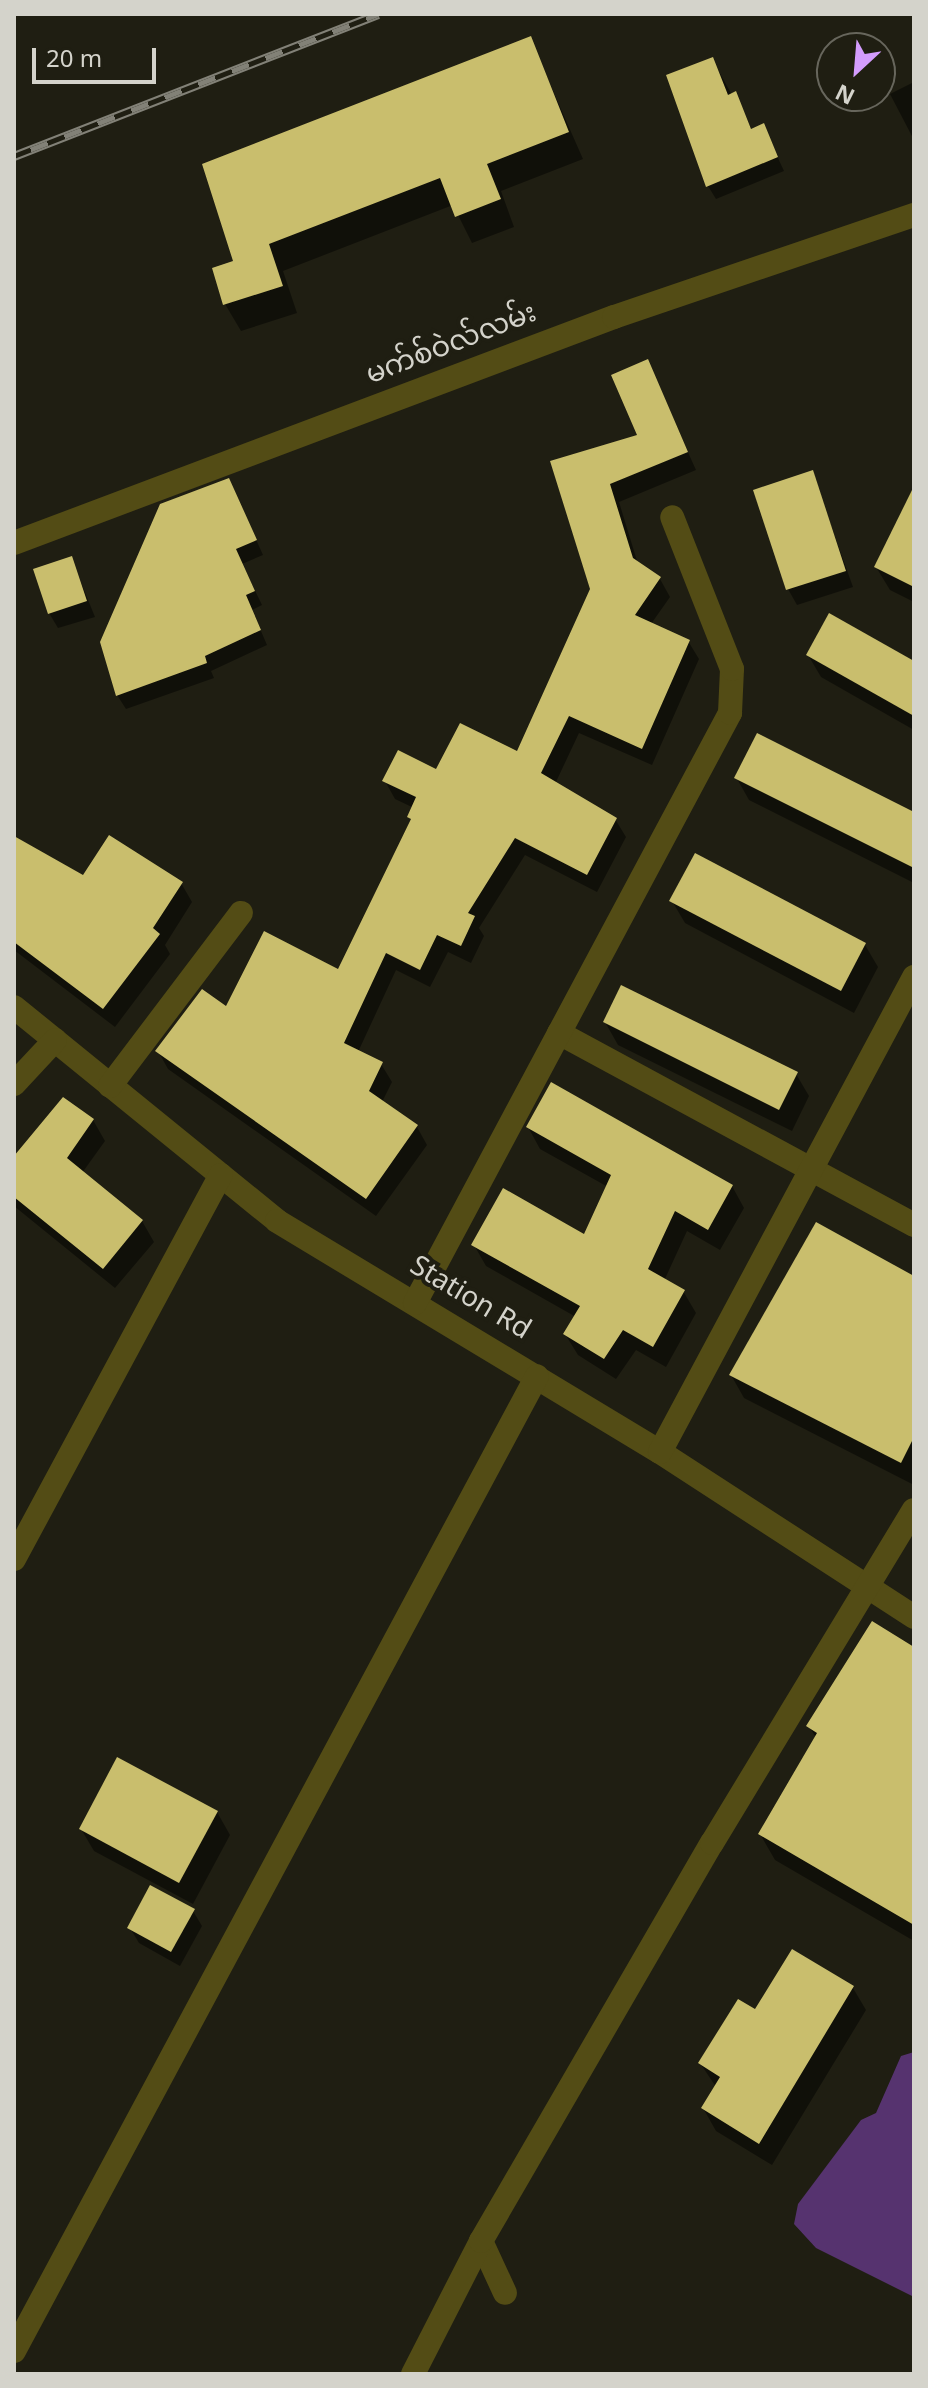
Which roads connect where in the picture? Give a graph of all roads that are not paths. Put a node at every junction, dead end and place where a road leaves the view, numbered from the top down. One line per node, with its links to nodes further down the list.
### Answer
1 (914, 215): 3 (street, မက်စ်ဝဲလ်လမ်း)
2 (672, 517): 7 (street)
3 (14, 543)
4 (241, 913): 10 (street)
5 (914, 977): 11 (street)
6 (14, 1007): 8 (street, Station Rd)
7 (559, 1033): 11 (street); 14 (street)
8 (55, 1040): 9 (street); 10 (street, Station Rd)
9 (14, 1084)
10 (110, 1086): 12 (street, Station Rd)
11 (812, 1172): 13 (street); 16 (street)
12 (221, 1175): 14 (street, Station Rd); 18 (street)
13 (914, 1225)
14 (415, 1303): 15 (street, Station Rd)
15 (537, 1376): 16 (street, Station Rd); 23 (street)
16 (660, 1452): 19 (street, Station Rd)
17 (914, 1510): 19 (street)
18 (14, 1559)
19 (868, 1590): 20 (street, Station Rd); 21 (street)
20 (914, 1617)
21 (481, 2241): 22 (street); 24 (street)
22 (505, 2293)
23 (14, 2351)
24 (413, 2374)

